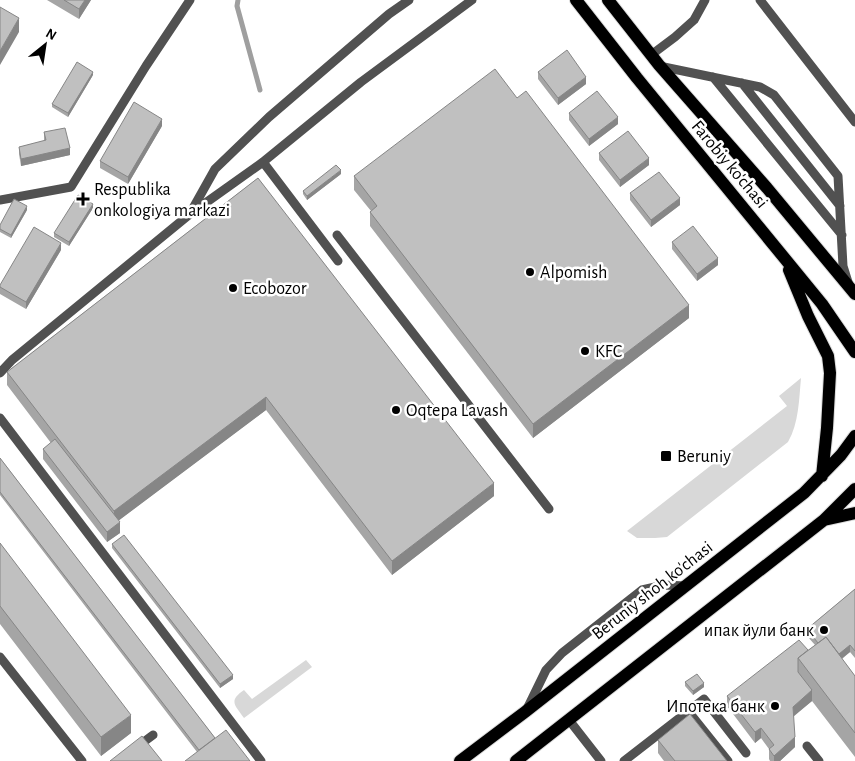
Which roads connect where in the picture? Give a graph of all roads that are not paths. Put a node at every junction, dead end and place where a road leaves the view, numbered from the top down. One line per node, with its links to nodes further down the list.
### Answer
1 (190, 0): 14 (lane)
2 (409, 0): 16 (lane)
3 (472, 0): 13 (lane)
4 (576, 0): 19 (main road, Farobiy ko'chasi)
5 (608, 0): 8 (main road, Farobiy ko'chasi)
6 (705, 0): 8 (lane)
7 (760, 0): 12 (lane)
8 (651, 55): 9 (main road, Farobiy ko'chasi)
9 (659, 66): 10 (lane); 21 (main road, Farobiy ko'chasi)
10 (713, 77): 11 (lane); 18 (lane)
11 (742, 84): 15 (lane); 15 (lane)
12 (855, 122)
13 (263, 162): 16 (lane); 20 (lane)
14 (0, 200)
15 (840, 206): 18 (lane)
16 (190, 214): 23 (lane)
17 (337, 235): 28 (lane)
18 (842, 235): 21 (lane)
19 (784, 259): 22 (main road, Farobiy ko'chasi); 26 (main road)
20 (338, 261)
21 (853, 286)
22 (855, 352)
23 (0, 372)
24 (0, 418): 41 (lane)
25 (855, 436): 26 (main road, Beruniy shoh ko'chasi)
26 (822, 476): 31 (main road, Beruniy shoh ko'chasi)
27 (855, 489): 30 (main road)
28 (549, 509)
29 (855, 513): 30 (main road)
30 (824, 520): 35 (main road)
31 (685, 586): 34 (main road, Beruniy shoh ko'chasi); 34 (lane)
32 (0, 657): 39 (lane)
33 (688, 711): 38 (lane); 45 (lane); 46 (lane)
34 (525, 712): 42 (main road, Beruniy shoh ko'chasi)
35 (569, 720): 43 (main road); 44 (lane)
36 (153, 735): 40 (lane)
37 (807, 746): 47 (lane)
38 (746, 753)
39 (82, 761)
40 (118, 761)
41 (261, 761)
42 (460, 761)
43 (516, 761)
44 (601, 761)
45 (624, 761)
46 (728, 761)
47 (819, 761)

